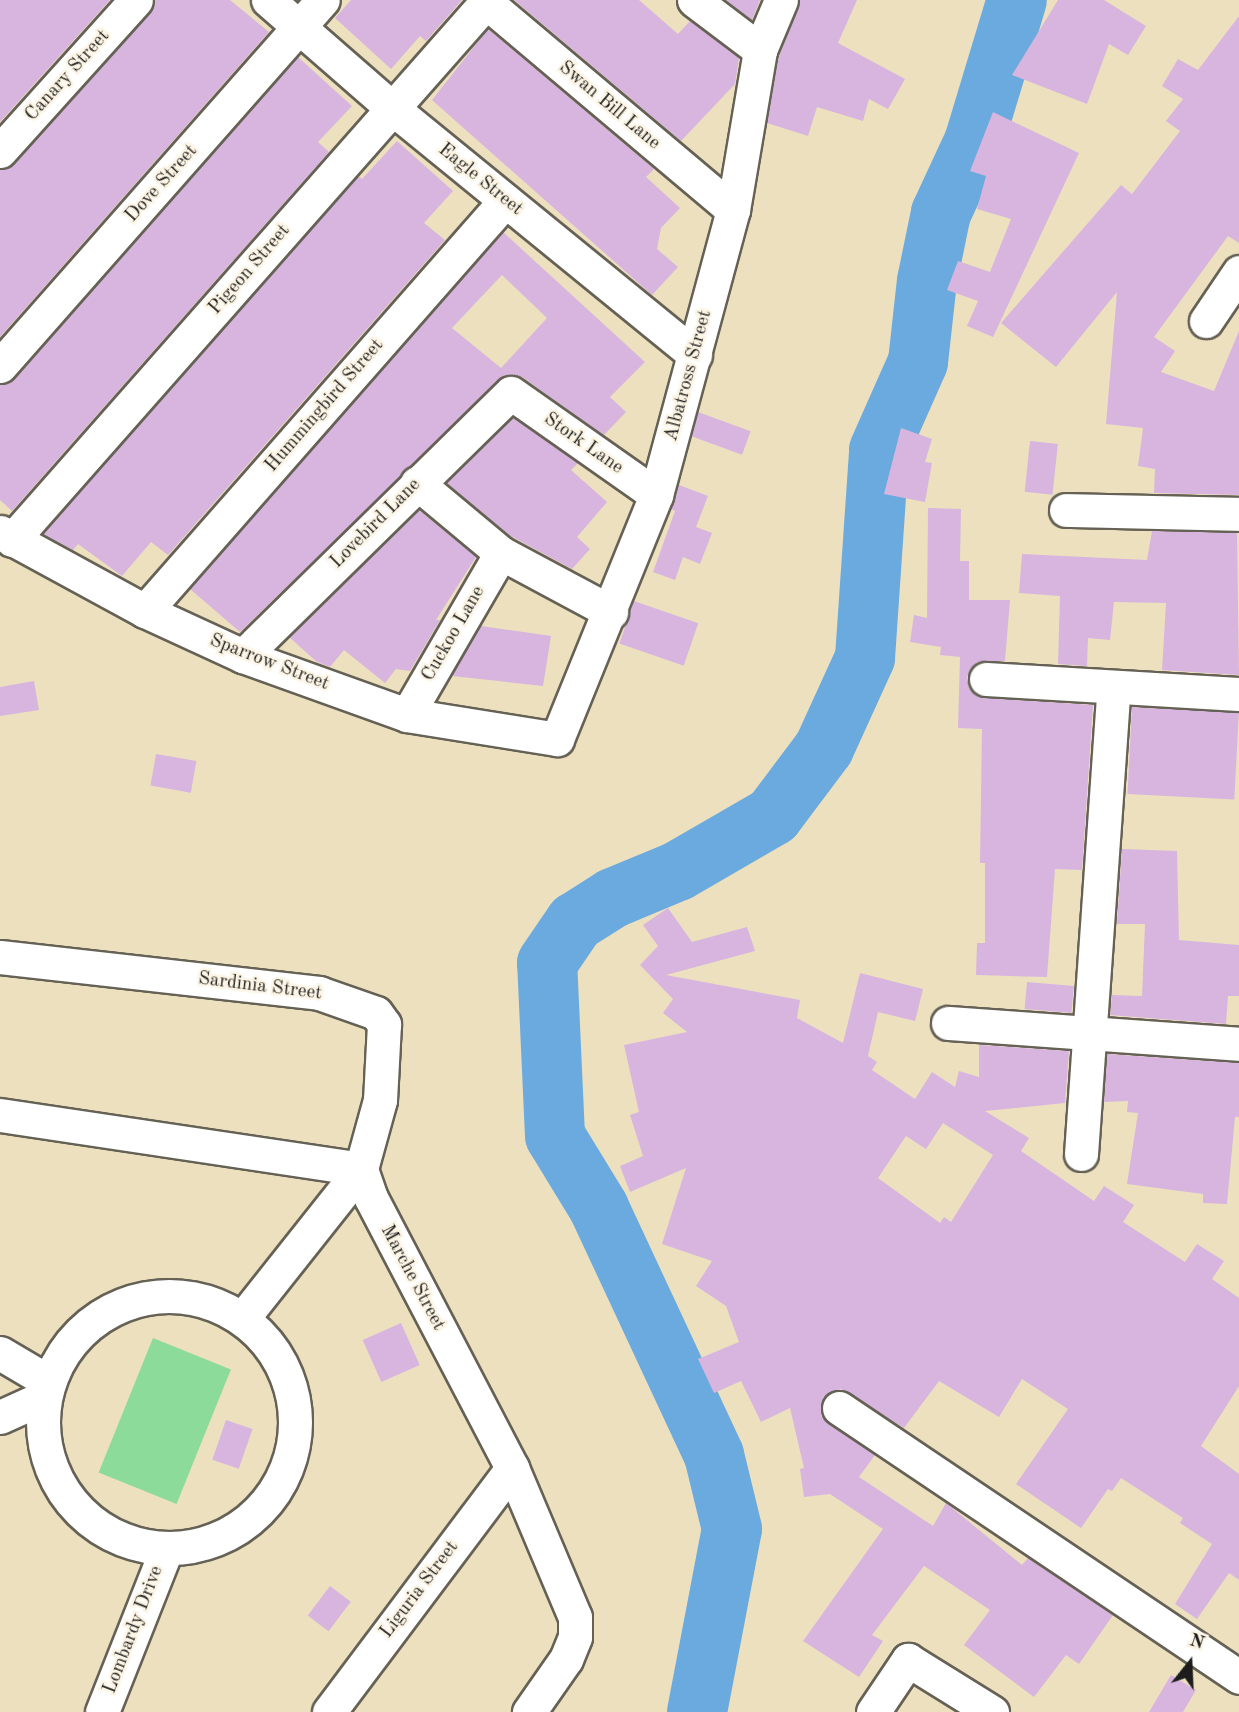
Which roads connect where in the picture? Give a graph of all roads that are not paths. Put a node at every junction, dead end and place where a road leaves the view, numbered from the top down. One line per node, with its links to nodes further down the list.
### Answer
1 (136, 0): 10 (street, Canary Street)
2 (268, 0): 7 (street, Eagle Street)
3 (323, 0): 7 (street, Dove Street)
4 (694, 0): 8 (street)
5 (781, 0): 8 (street, Albatross Street)
6 (487, 1): 9 (street, Pigeon Street); 12 (street, Swan Bill Lane)
7 (300, 27): 9 (street, Eagle Street); 16 (street, Dove Street)
8 (760, 50): 12 (street, Albatross Street)
9 (392, 108): 11 (street, Eagle Street); 22 (street, Pigeon Street)
10 (0, 151)
11 (505, 201): 15 (street, Eagle Street); 24 (street, Hummingbird Street)
12 (733, 209): 15 (street, Albatross Street)
13 (1239, 272): 14 (street)
14 (1206, 321)
15 (695, 355): 19 (street, Albatross Street)
16 (0, 366)
17 (511, 393): 18 (street, Lovebird Lane); 19 (street, Stork Lane)
18 (417, 483): 23 (street); 26 (street, Lovebird Lane)
19 (656, 495): 25 (street, Albatross Street)
20 (1066, 510): 21 (street)
21 (1239, 514)
22 (6, 536): 24 (street, Sparrow Street)
23 (501, 553): 25 (street); 30 (street, Cuckoo Lane)
24 (145, 611): 26 (street, Sparrow Street)
25 (611, 612): 31 (street, Albatross Street)
26 (243, 656): 30 (street, Sparrow Street)
27 (986, 679): 28 (street)
28 (1114, 687): 29 (street); 34 (street)
29 (1239, 694)
30 (407, 715): 31 (street, Sparrow Street)
31 (557, 740)
32 (0, 957): 38 (street, Sardinia Street)
33 (948, 1023): 34 (street)
34 (1089, 1033): 35 (street); 37 (street)
35 (1239, 1044)
36 (0, 1115): 38 (street)
37 (1081, 1154)
38 (361, 1169): 39 (street, Sardinia Street); 44 (street, Marche Street)
39 (243, 1318): 41 (street); 45 (street)
40 (0, 1353): 41 (street)
41 (47, 1390): 43 (street); 45 (street)
42 (839, 1409): 46 (street)
43 (0, 1417)
44 (512, 1468): 48 (street, Liguria Street); 49 (street, Marche Street)
45 (167, 1548): 47 (street, Lombardy Drive)
46 (1239, 1677)
47 (102, 1712)
48 (329, 1712)
49 (529, 1712)
50 (873, 1712): 51 (street)
51 (992, 1712)

